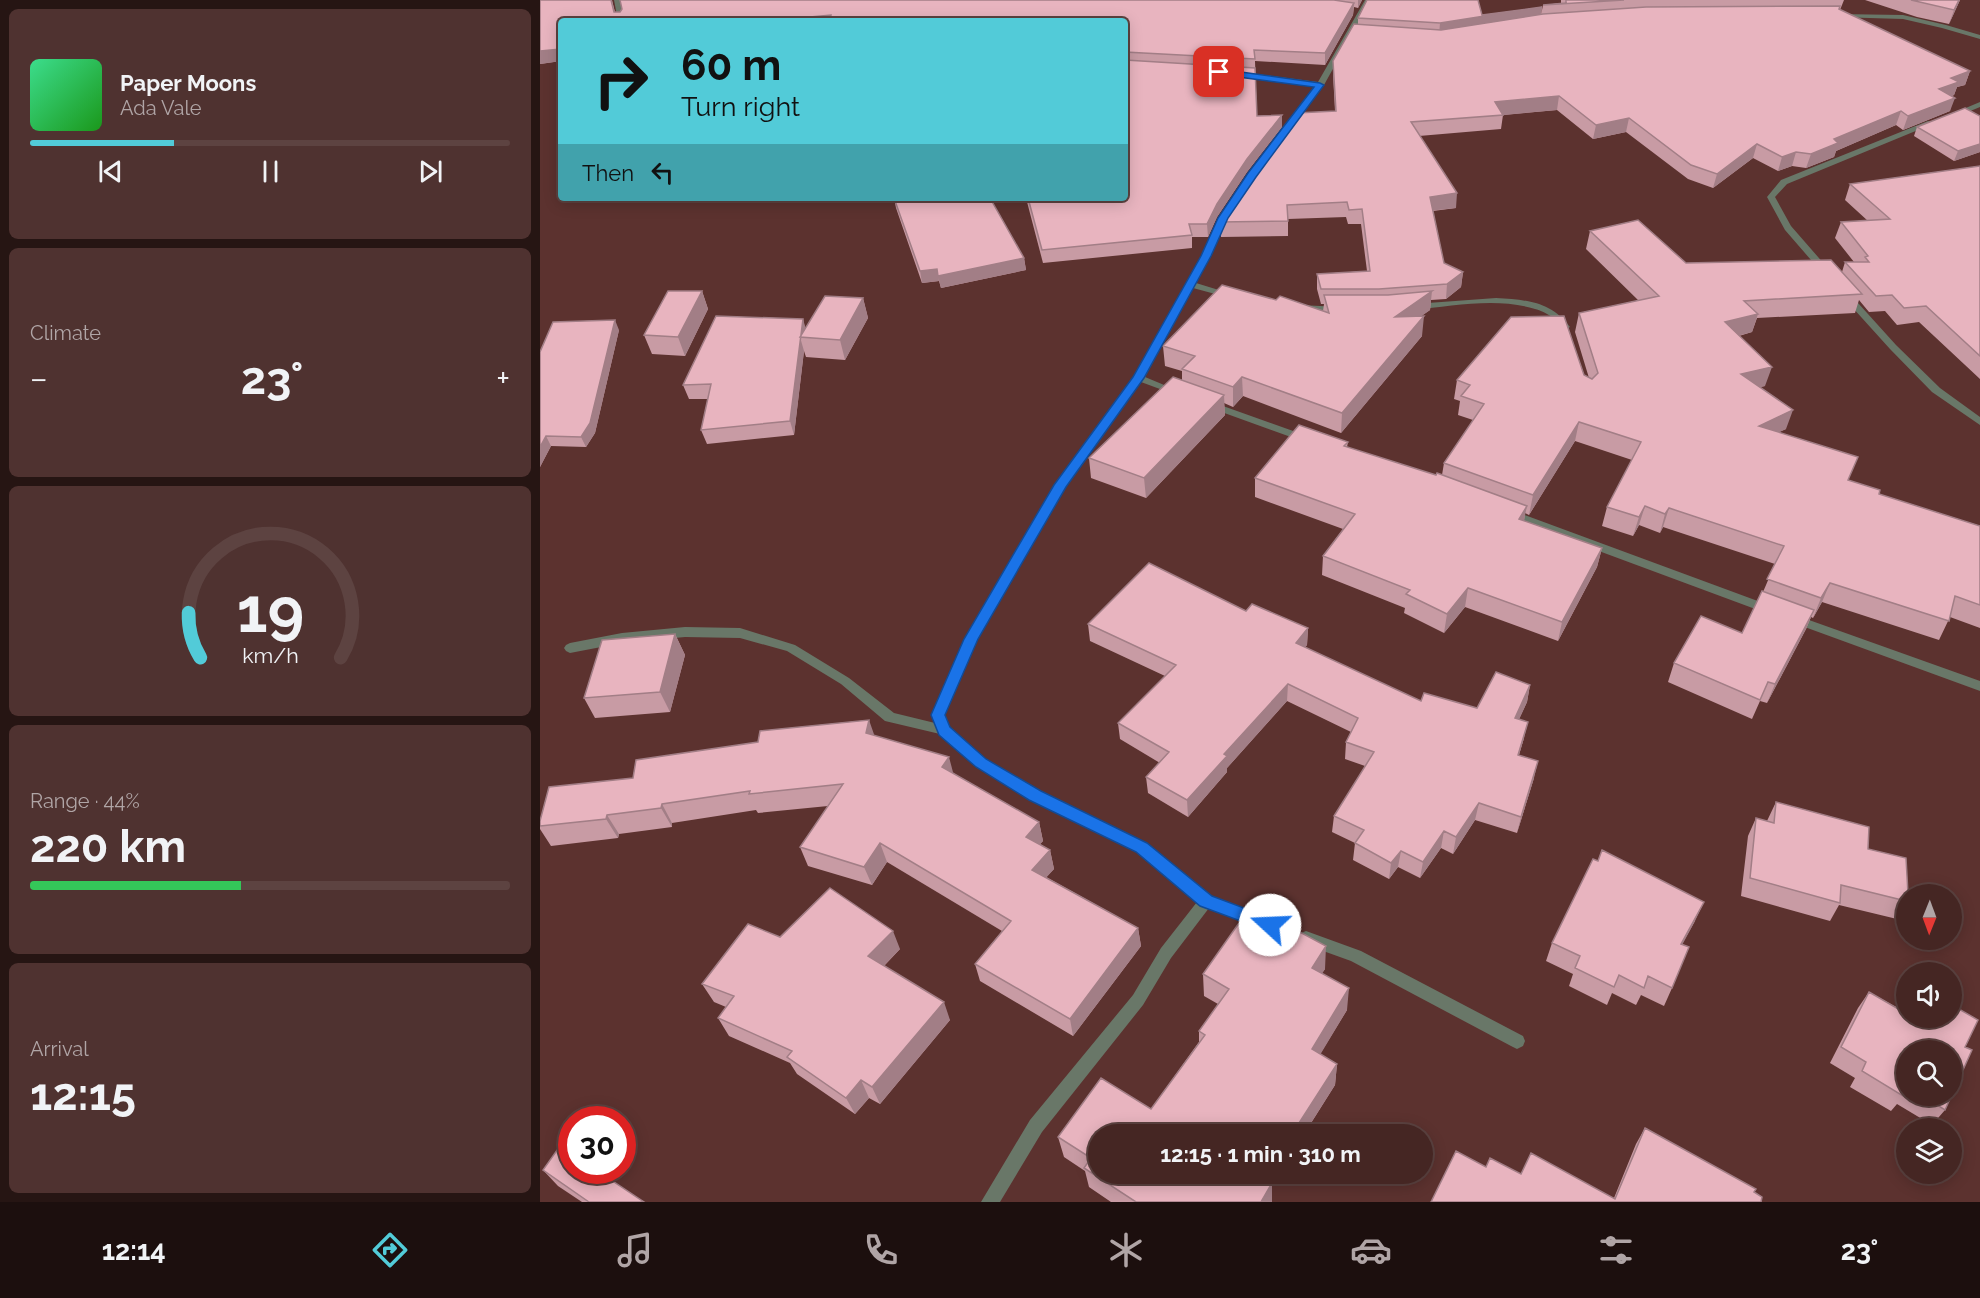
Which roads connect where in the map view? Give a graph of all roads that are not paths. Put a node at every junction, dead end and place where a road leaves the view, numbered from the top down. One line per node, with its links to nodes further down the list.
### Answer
1 (617, 0): 4 (street)
2 (1368, 0): 7 (street)
3 (1825, 16): 5 (street)
4 (620, 18)
5 (1980, 38)
6 (1231, 73): 7 (street)
7 (1320, 85): 9 (street)
8 (1980, 104): 11 (street)
9 (1286, 130)
10 (1235, 201): 12 (street)
11 (1831, 277)
12 (1191, 284): 14 (street); 19 (street)
13 (1838, 286): 20 (street)
14 (1245, 298)
15 (1287, 306): 17 (street)
16 (1398, 308): 18 (street)
17 (1355, 309)
18 (1567, 334)
19 (1138, 378): 21 (street); 25 (street)
20 (1980, 422)
21 (1318, 444)
22 (1498, 509): 24 (street)
23 (570, 648): 25 (street)
24 (1980, 686)
25 (944, 730): 26 (street)
26 (1206, 901): 27 (street); 30 (street)
27 (1270, 925)
28 (1292, 933): 29 (street)
29 (1517, 1041)
30 (990, 1202)

